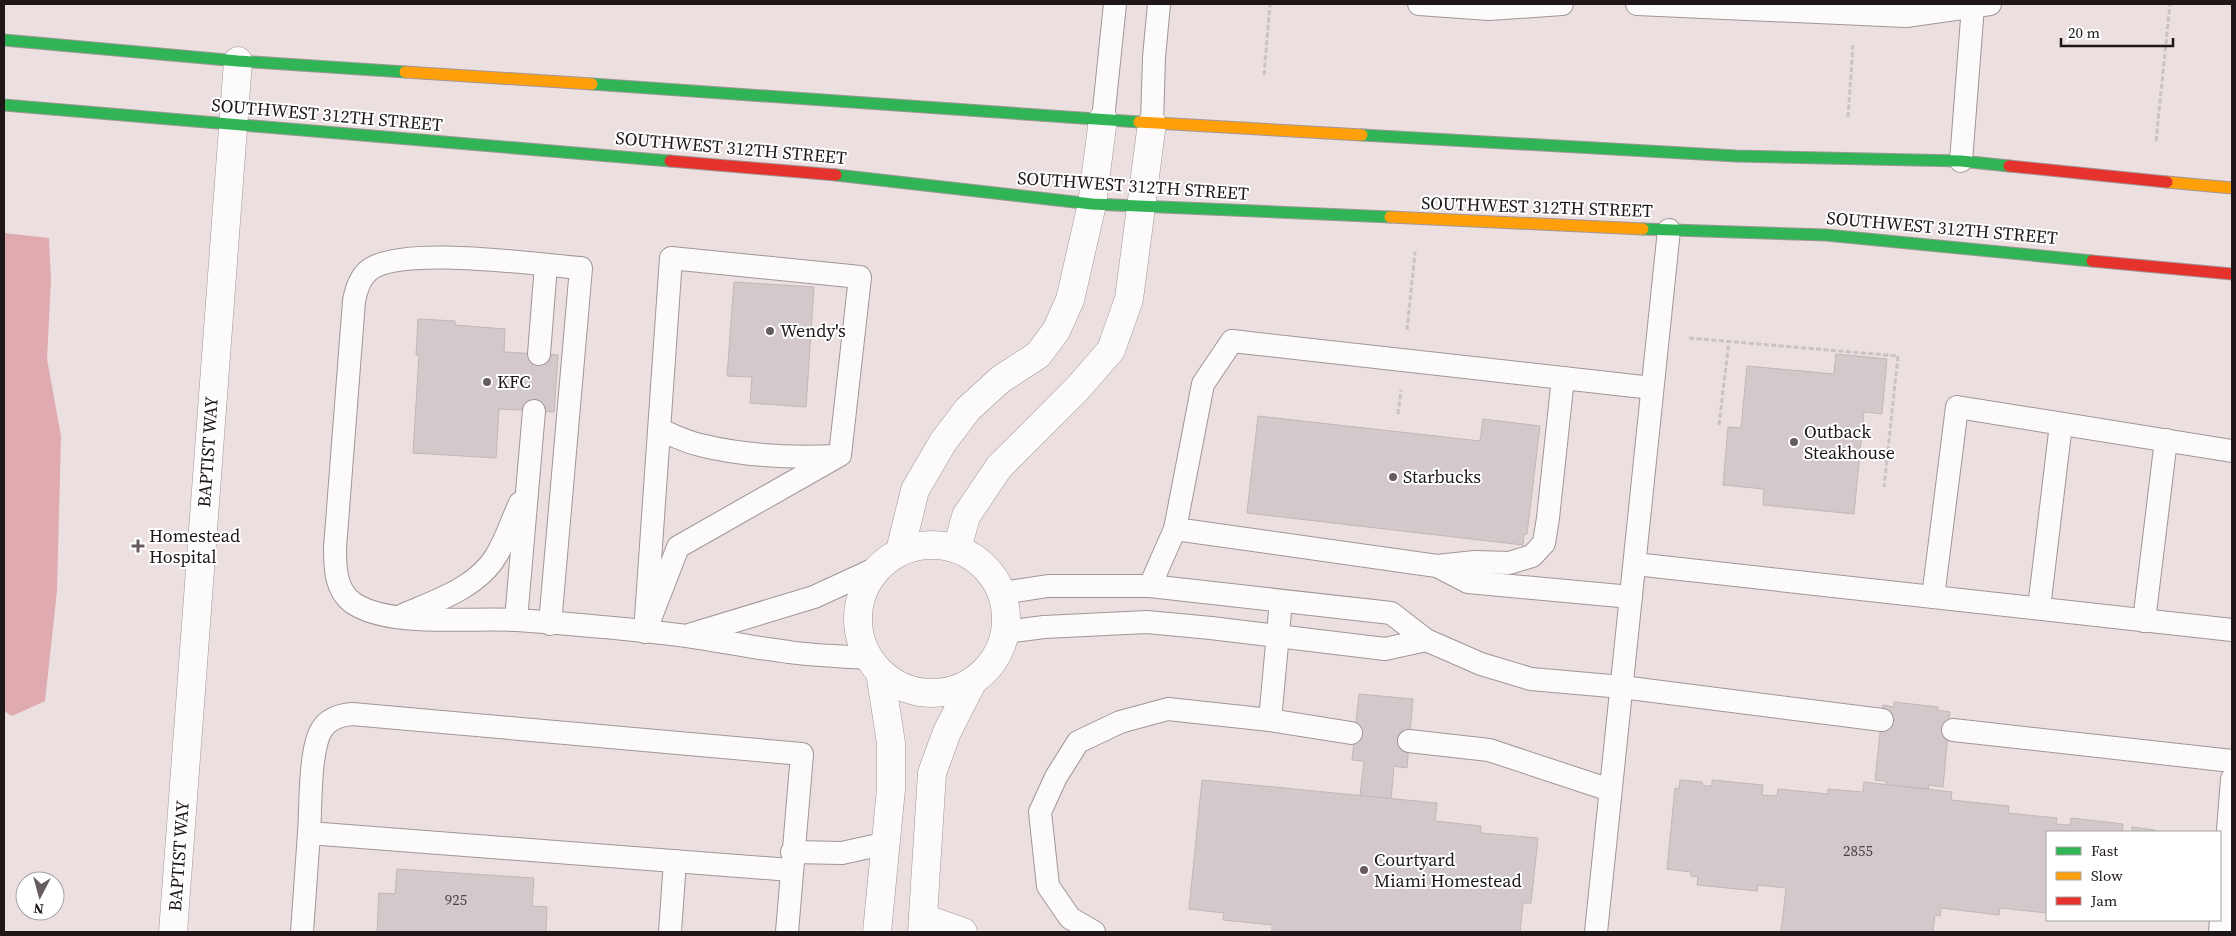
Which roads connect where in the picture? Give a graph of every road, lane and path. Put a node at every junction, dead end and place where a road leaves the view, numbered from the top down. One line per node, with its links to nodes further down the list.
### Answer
1 (1115, 4): 17 (lane)
2 (1159, 4): 18 (lane)
3 (1270, 4): 14 (path)
4 (1419, 4): 9 (lane)
5 (1562, 4): 9 (lane)
6 (1637, 4): 10 (lane)
7 (2170, 4): 20 (path)
8 (1981, 5): 11 (lane); 21 (lane)
9 (1490, 6)
10 (1761, 7): 11 (lane)
11 (1855, 15): 16 (path)
12 (4, 40): 13 (main road)
13 (238, 61): 17 (main road); 19 (street, BAPTIST WAY)
14 (1264, 76)
15 (4, 105): 19 (main road, SOUTHWEST 312TH STREET)
16 (1848, 117)
17 (1103, 119): 18 (main road); 23 (street)
18 (1152, 123): 21 (main road); 24 (street)
19 (232, 124): 23 (main road, SOUTHWEST 312TH STREET); 87 (street, BAPTIST WAY)
20 (2156, 141)
21 (1961, 161): 22 (main road)
22 (2232, 188)
23 (1092, 204): 24 (main road, SOUTHWEST 312TH STREET); 50 (street)
24 (1142, 208): 25 (main road, SOUTHWEST 312TH STREET); 49 (street)
25 (1669, 230): 28 (main road, SOUTHWEST 312TH STREET); 35 (lane)
26 (1416, 252): 29 (path)
27 (546, 265): 32 (lane); 60 (lane); 63 (lane)
28 (2232, 274)
29 (1407, 331)
30 (1683, 337): 31 (path)
31 (1729, 341): 39 (path); 45 (path)
32 (539, 354)
33 (1563, 378): 35 (lane); 48 (lane); 52 (lane)
34 (1402, 382): 37 (path)
35 (1652, 388): 51 (lane)
36 (534, 411): 47 (lane)
37 (1398, 414)
38 (2061, 424): 41 (lane); 56 (lane); 59 (lane)
39 (1719, 425)
40 (660, 430): 43 (lane); 43 (lane); 65 (lane)
41 (2166, 440): 42 (lane); 62 (lane)
42 (2232, 451)
43 (840, 455): 65 (lane)
44 (1860, 456): 45 (path)
45 (1887, 459): 46 (path)
46 (1884, 487)
47 (528, 488): 60 (lane); 61 (lane)
48 (1175, 529): 52 (lane); 54 (lane)
49 (958, 549): 50 (street); 55 (street)
50 (900, 551): 53 (street)
51 (1635, 564): 56 (lane); 57 (lane)
52 (1437, 566): 57 (lane)
53 (877, 568): 67 (lane); 70 (street)
54 (1150, 586): 55 (lane); 58 (lane)
55 (1002, 593): 66 (street)
56 (1933, 596): 59 (lane)
57 (1631, 597): 72 (lane)
58 (1281, 601): 68 (lane); 69 (lane)
59 (2039, 608): 62 (lane)
60 (397, 618): 61 (lane)
61 (516, 620): 63 (lane)
62 (2144, 621): 64 (lane)
63 (550, 624): 65 (lane)
64 (2232, 630)
65 (646, 632): 67 (lane)
66 (1005, 632): 68 (lane); 71 (street)
67 (686, 636): 70 (lane)
68 (1277, 637): 69 (lane); 73 (lane)
69 (1426, 640): 72 (lane)
70 (874, 665): 71 (street); 82 (street)
71 (973, 681): 86 (street)
72 (1622, 687): 74 (lane); 80 (lane)
73 (1270, 720): 76 (lane); 93 (lane)
74 (1882, 720)
75 (1953, 730): 78 (lane)
76 (1351, 733)
77 (1409, 741): 80 (lane)
78 (2232, 761)
79 (2232, 779): 85 (lane)
80 (1610, 790): 94 (lane)
81 (309, 833): 83 (lane); 84 (lane); 88 (lane)
82 (887, 843): 84 (lane); 91 (street)
83 (676, 861): 84 (lane); 89 (lane)
84 (792, 861): 90 (lane)
85 (2221, 919)
86 (922, 925): 92 (street)
87 (173, 932)
88 (302, 932)
89 (670, 932)
90 (787, 932)
91 (877, 932)
92 (963, 932)
93 (1094, 932)
94 (1596, 932)

